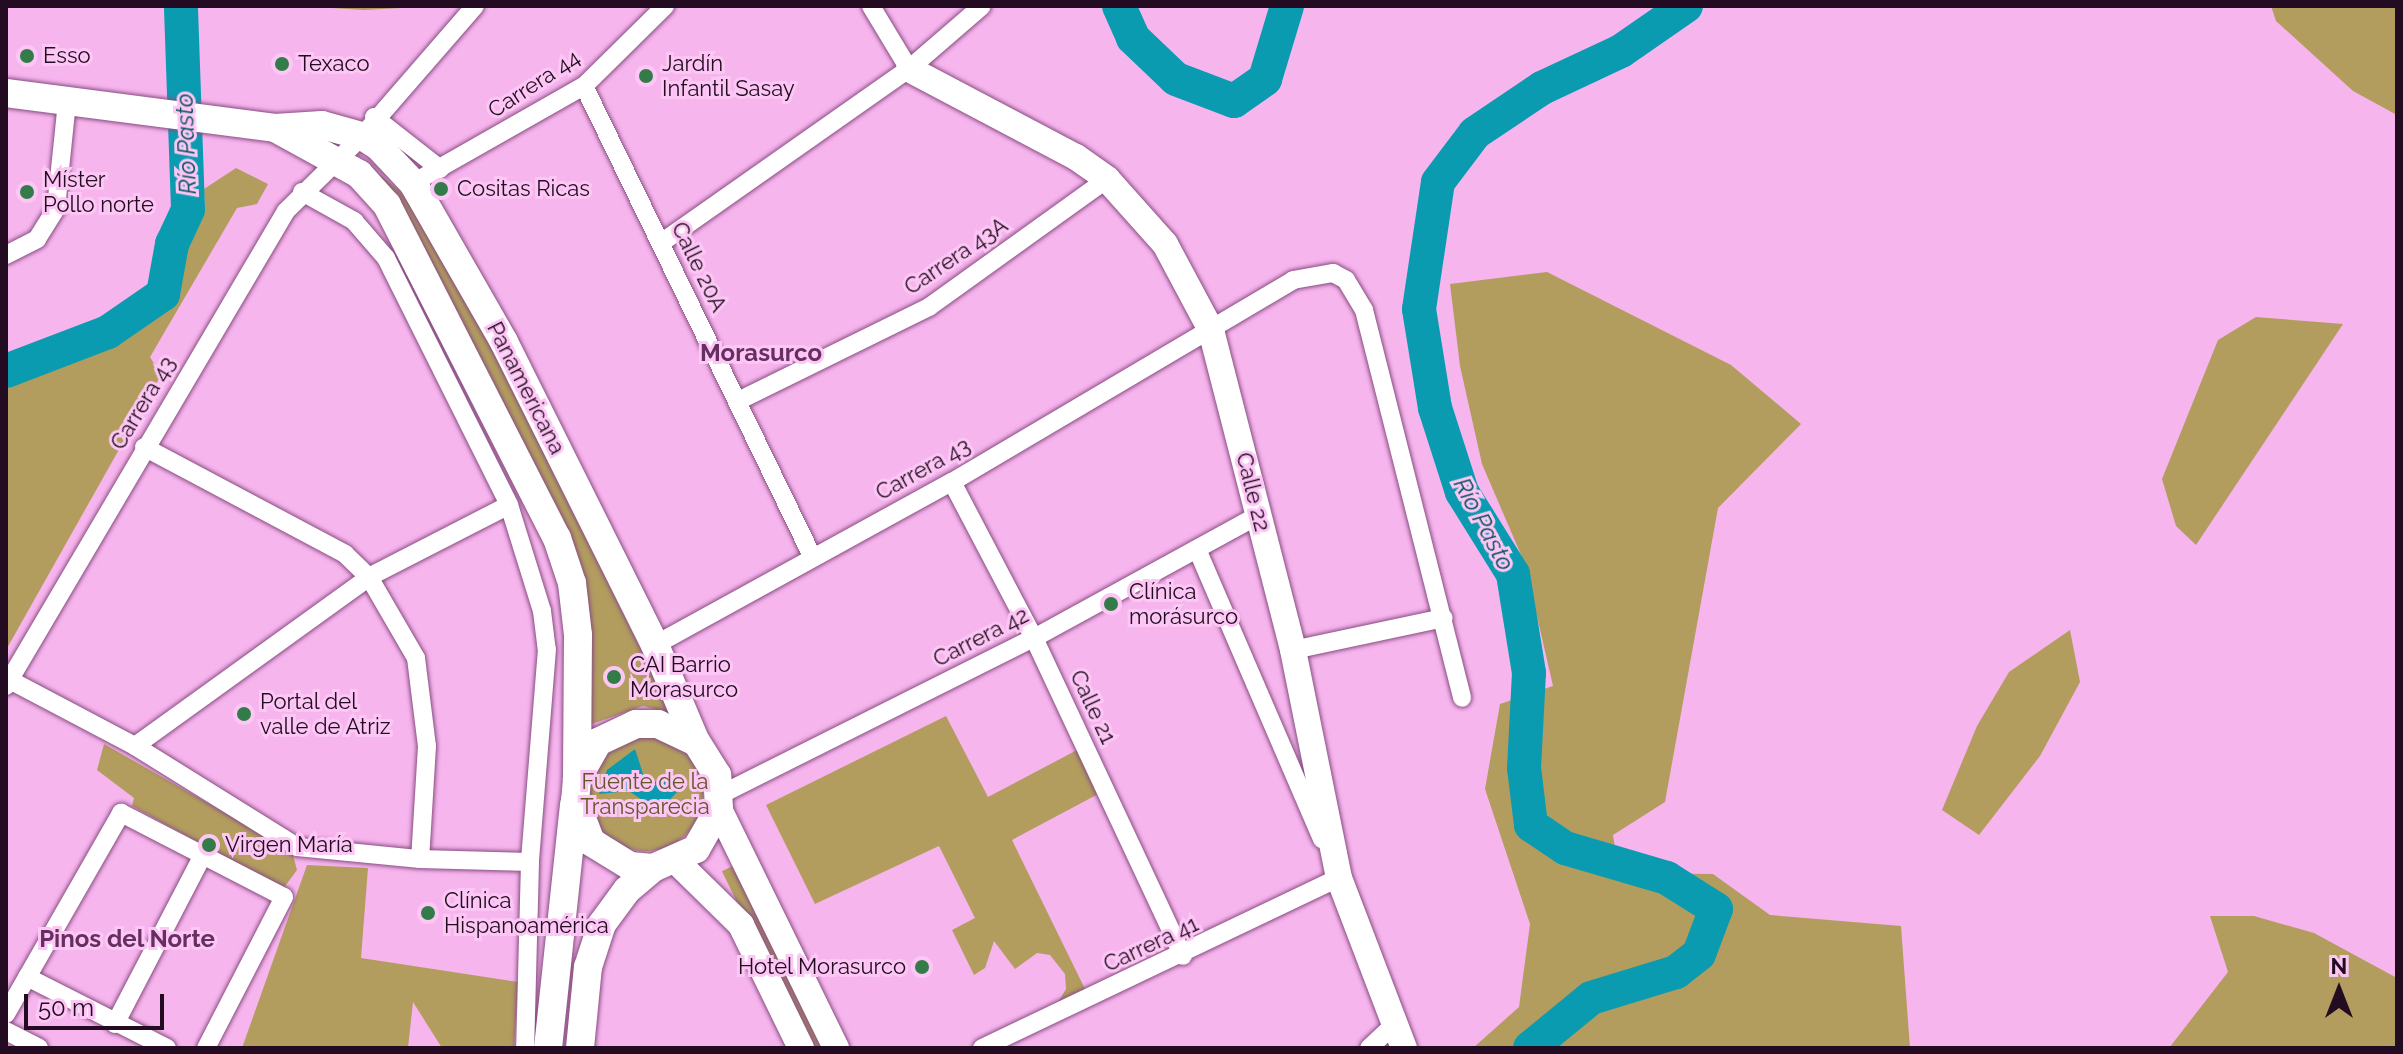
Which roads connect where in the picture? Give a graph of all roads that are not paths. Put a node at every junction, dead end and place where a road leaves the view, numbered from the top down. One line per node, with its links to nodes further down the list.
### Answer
1 (475, 6): 9 (street, Carrera 43)
2 (665, 6): 6 (street, Carrera 44)
3 (871, 6): 5 (street)
4 (982, 6): 5 (street)
5 (909, 69): 13 (street, Calle 22); 16 (street)
6 (584, 86): 12 (street, Carrera 44); 16 (street, Calle 20A)
7 (6, 93): 8 (main road, Panamericana)
8 (67, 101): 10 (main road, Panamericana); 17 (street)
9 (368, 126): 10 (main road, Panamericana); 11 (street, Carrera 43); 12 (street); 14 (main road, Panamericana)
10 (275, 128): 11 (main road, Panamericana)
11 (336, 162): 15 (street, Carrera 43); 19 (main road, Panamericana)
12 (440, 169): 14 (street, Carrera 44)
13 (1107, 179): 18 (street, Calle 22); 20 (street, Carrera 43A)
14 (413, 183): 30 (main road, Panamericana)
15 (302, 192): 19 (street); 21 (street, Carrera 43)
16 (661, 243): 20 (street, Calle 20A)
17 (6, 255)
18 (1211, 330): 22 (street, Carrera 43); 24 (street, Calle 22); 28 (street, Carrera 43)
19 (452, 366): 23 (street); 36 (main road, Panamericana)
20 (738, 401): 26 (street, Calle 20A)
21 (144, 447): 27 (street); 32 (street, Carrera 43)
22 (952, 482): 26 (street, Carrera 43); 29 (street, Calle 21)
23 (509, 505): 27 (street); 40 (street)
24 (1259, 515): 25 (street, Carrera 42); 31 (street, Calle 22)
25 (1197, 549): 29 (street, Carrera 42); 42 (street)
26 (812, 556): 30 (street, Carrera 43)
27 (369, 577): 35 (street); 39 (street)
28 (1444, 618): 31 (street); 33 (street, Carrera 43)
29 (1034, 638): 37 (street, Carrera 42); 44 (street, Calle 21)
30 (655, 645): 34 (main road, Panamericana)
31 (1293, 650): 42 (street, Calle 22)
32 (7, 682): 35 (street)
33 (1462, 698)
34 (696, 742): 36 (main road); 37 (main road)
35 (135, 746): 39 (street)
36 (576, 789): 41 (main road); 50 (main road, Panamericana)
37 (720, 802): 41 (main road); 57 (street)
38 (203, 855): 45 (street); 48 (street); 53 (street)
39 (420, 859): 40 (street)
40 (530, 862): 50 (street)
41 (665, 865): 43 (main road); 56 (street)
42 (1339, 878): 44 (street, Carrera 41); 47 (street, Calle 22)
43 (602, 924): 54 (main road); 55 (street)
44 (1183, 956): 58 (street, Carrera 41)
45 (27, 977): 46 (street); 48 (street)
46 (6, 1014)
47 (1397, 1022): 59 (street); 60 (street, Calle 22)
48 (115, 1024): 52 (street)
49 (6, 1031): 51 (street)
50 (537, 1044)
51 (39, 1048)
52 (167, 1048)
53 (206, 1048)
54 (580, 1048)
55 (593, 1048)
56 (801, 1048)
57 (836, 1048)
58 (982, 1048)
59 (1369, 1048)
60 (1404, 1048)

